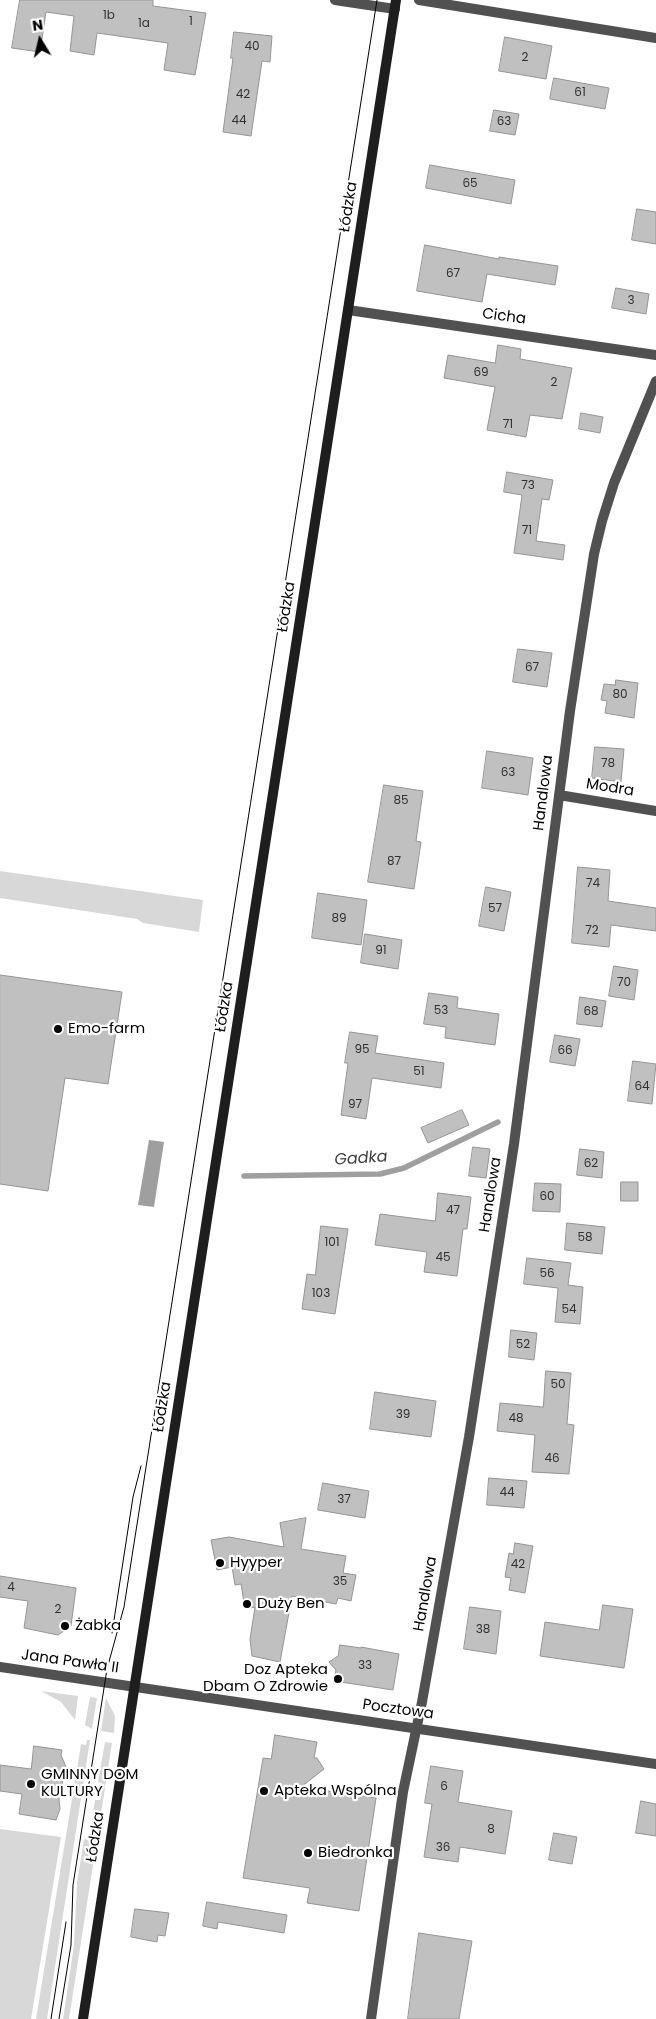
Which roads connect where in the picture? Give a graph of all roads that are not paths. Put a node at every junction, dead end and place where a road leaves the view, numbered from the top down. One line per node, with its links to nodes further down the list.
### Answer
1 (335, 0): 3 (street)
2 (419, 0): 4 (street)
3 (395, 5): 5 (main road, Łódzka)
4 (656, 38)
5 (348, 310): 6 (street, Cicha); 11 (main road, Łódzka)
6 (656, 354)
7 (656, 381): 8 (street, Handlowa)
8 (559, 795): 9 (street, Modra); 12 (street, Handlowa)
9 (656, 810)
10 (0, 1667): 11 (street, Jana Pawła II)
11 (135, 1687): 12 (street, Pocztowa); 14 (main road, Łódzka)
12 (415, 1728): 13 (street, Pocztowa); 15 (street, Handlowa)
13 (656, 1764)
14 (83, 2019)
15 (372, 2019)

